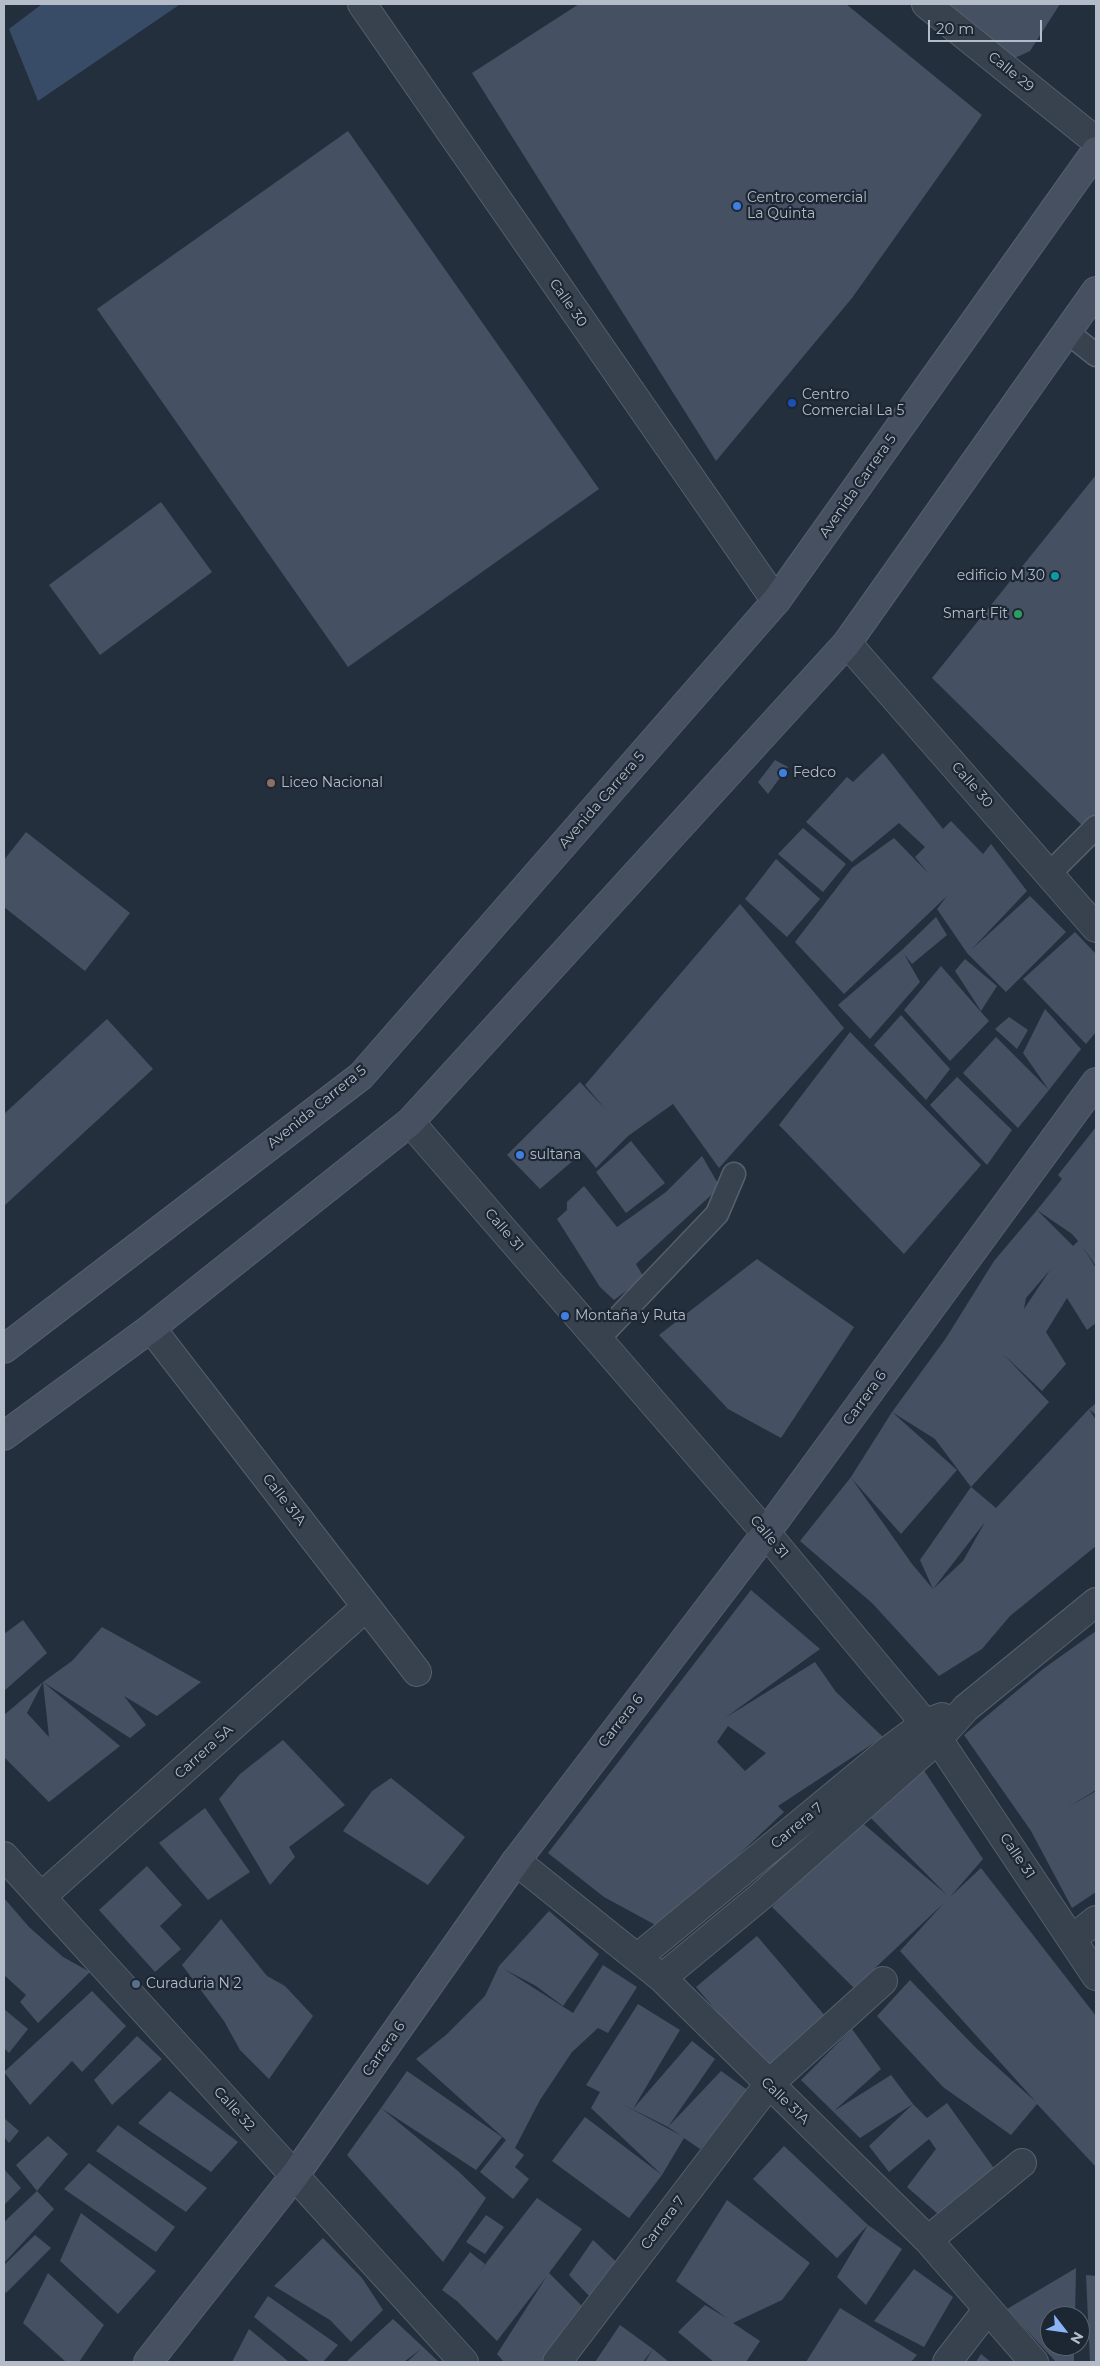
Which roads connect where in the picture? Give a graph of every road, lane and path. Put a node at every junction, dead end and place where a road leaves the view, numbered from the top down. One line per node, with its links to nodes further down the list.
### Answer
1 (362, 4): 8 (street, Calle 30)
2 (926, 4): 3 (street, Calle 29)
3 (1096, 141)
4 (1096, 151): 8 (main road, Avenida Carrera 5)
5 (1096, 291): 6 (main road)
6 (1067, 332): 7 (lane); 9 (main road)
7 (1096, 355)
8 (776, 600): 18 (main road, Avenida Carrera 5)
9 (847, 643): 11 (street, Calle 30); 14 (main road)
10 (1096, 827): 11 (lane)
11 (1049, 874): 12 (street, Calle 30)
12 (1096, 928)
13 (1096, 1082): 20 (main road, Carrera 6)
14 (410, 1122): 16 (main road); 17 (street, Calle 31)
15 (734, 1174): 17 (lane)
16 (151, 1328): 19 (main road); 22 (street, Calle 31A)
17 (598, 1339): 20 (street, Calle 31)
18 (4, 1349)
19 (4, 1436)
20 (766, 1533): 24 (street, Calle 31); 25 (main road, Carrera 6)
21 (1096, 1602): 24 (street, Carrera 7)
22 (366, 1606): 23 (street, Calle 31A); 27 (street, Carrera 5A)
23 (417, 1672)
24 (931, 1731): 29 (street, Calle 31); 30 (street, Carrera 7); 32 (street, Carrera 7)
25 (516, 1861): 30 (street, Calle 31A); 36 (main road, Carrera 6)
26 (6, 1864): 27 (street, Calle 32)
27 (41, 1897): 36 (street, Calle 32)
28 (1096, 1920): 29 (street)
29 (1072, 1939): 31 (street, Calle 31)
30 (637, 1958): 32 (street, Calle 31A)
31 (1096, 1976)
32 (662, 1978): 34 (street, Calle 31A)
33 (883, 1981): 34 (street, Carrera 7)
34 (768, 2085): 37 (street, Calle 31A); 41 (street, Carrera 7)
35 (1022, 2163): 37 (street)
36 (294, 2176): 39 (main road, Carrera 6); 40 (street, Calle 32)
37 (928, 2240): 38 (street, Calle 31A)
38 (988, 2308): 42 (street); 43 (street, Calle 31A)
39 (148, 2362)
40 (464, 2362)
41 (556, 2362)
42 (947, 2362)
43 (1034, 2362)

